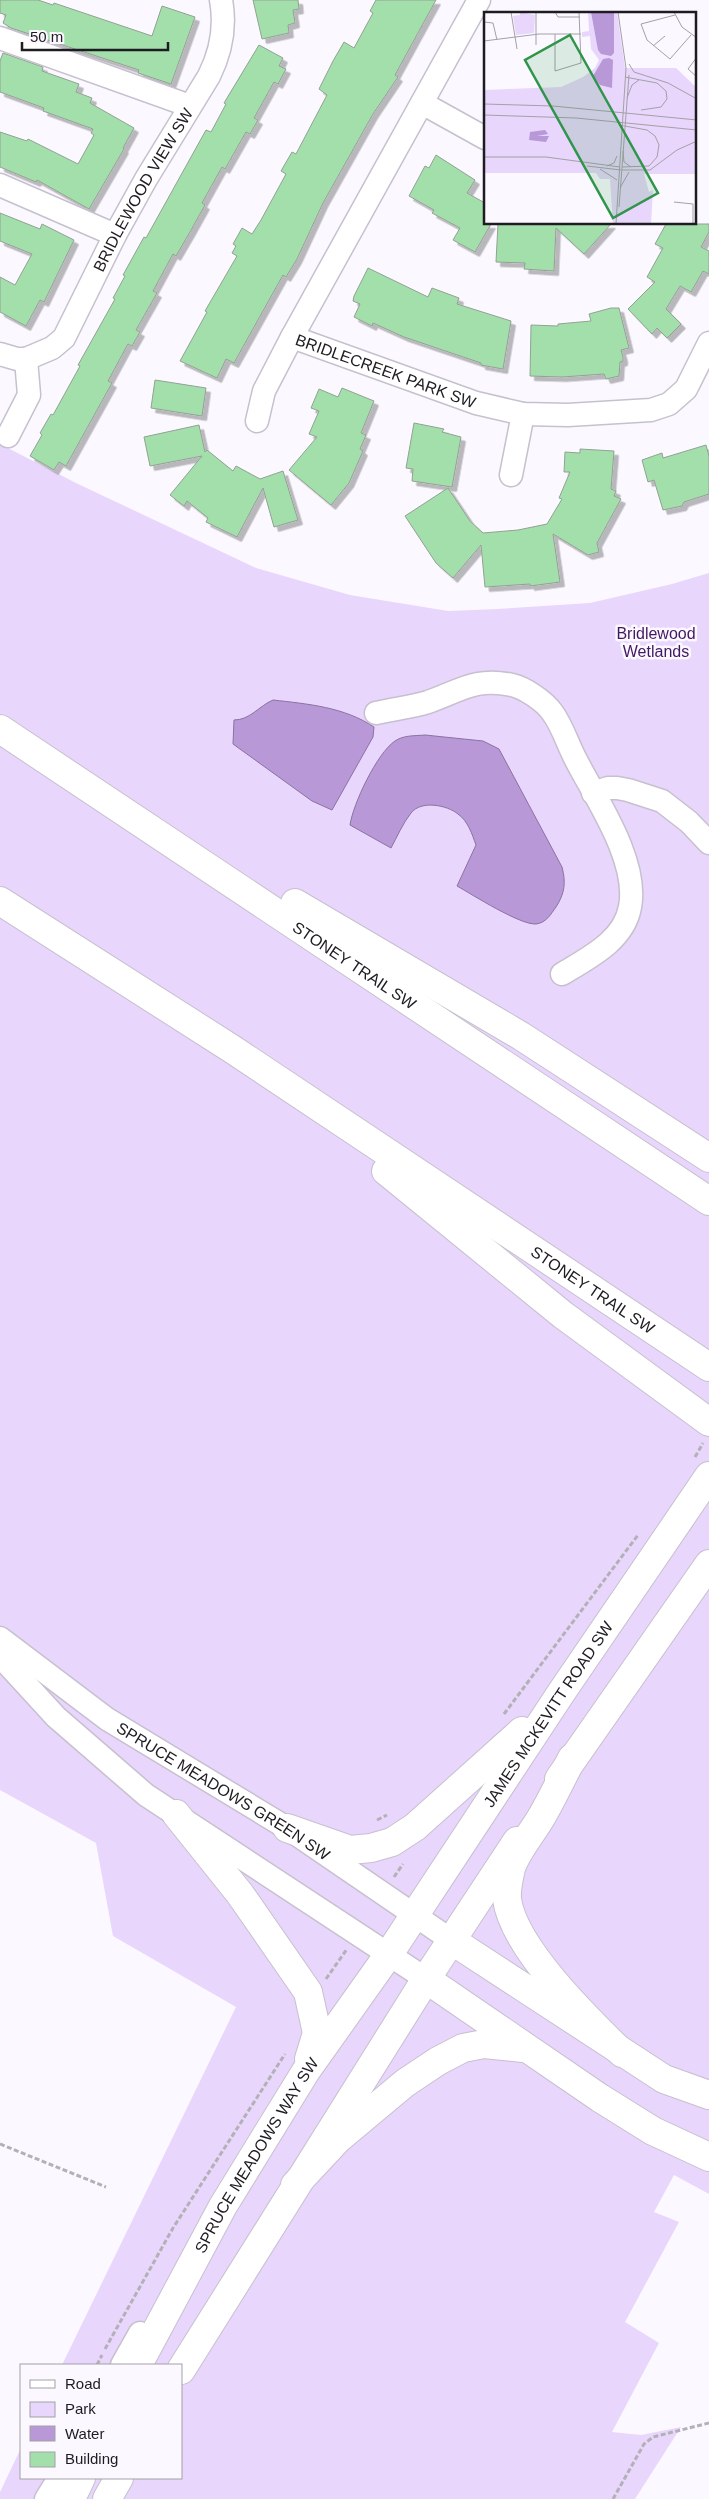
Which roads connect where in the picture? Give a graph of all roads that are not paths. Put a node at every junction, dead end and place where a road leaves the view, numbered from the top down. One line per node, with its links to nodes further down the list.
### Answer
1 (221, 0): 5 (street, BRIDLEWOOD VIEW SW)
2 (479, 0): 4 (street, BRIDLECREEK PARK SW)
3 (0, 38): 5 (street)
4 (422, 104): 6 (street); 9 (street, BRIDLECREEK PARK SW)
5 (190, 106): 8 (street, BRIDLEWOOD VIEW SW)
6 (484, 137)
7 (0, 185): 8 (street)
8 (115, 235): 12 (street, BRIDLEWOOD VIEW SW)
9 (292, 337): 14 (street, BRIDLECREEK PARK SW); 15 (street)
10 (709, 343): 13 (street, BRIDLECREEK PARK SW)
11 (0, 354): 12 (street)
12 (26, 359): 16 (street)
13 (701, 378): 14 (street, BRIDLECREEK PARK SW)
14 (523, 414): 17 (street)
15 (257, 421)
16 (8, 436)
17 (510, 475)
18 (376, 712): 21 (street)
19 (0, 729): 20 (main road, STONEY TRAIL SW)
20 (29, 747): 26 (main road); 27 (main road, STONEY TRAIL SW)
21 (594, 794): 22 (street); 24 (street)
22 (709, 843)
23 (0, 901): 25 (main road, STONEY TRAIL SW)
24 (562, 974)
25 (232, 1049): 28 (main road, STONEY TRAIL SW); 29 (main road)
26 (709, 1158)
27 (709, 1201)
28 (709, 1367)
29 (709, 1422)
30 (709, 1476): 34 (main road, JAMES MCKEVITT ROAD SW)
31 (709, 1564): 35 (main road)
32 (0, 1638): 37 (street, SPRUCE MEADOWS GREEN SW)
33 (0, 1656): 36 (street)
34 (561, 1693): 37 (main road); 38 (main road, JAMES MCKEVITT ROAD SW)
35 (572, 1758): 39 (main road); 43 (main road)
36 (176, 1814): 40 (street); 44 (main road)
37 (287, 1828): 38 (street, SPRUCE MEADOWS GREEN SW)
38 (415, 1914): 39 (street, SPRUCE MEADOWS GREEN SW); 40 (main road, JAMES MCKEVITT ROAD SW)
39 (451, 1940): 41 (main road); 43 (main road)
40 (389, 1954): 41 (street); 44 (main road, SPRUCE MEADOWS WAY SW)
41 (426, 1979): 42 (main road); 47 (main road)
42 (524, 2048): 46 (main road); 47 (main road)
43 (622, 2053): 45 (main road)
44 (306, 2071): 48 (main road, SPRUCE MEADOWS WAY SW)
45 (709, 2095)
46 (709, 2157)
47 (295, 2185): 51 (main road)
48 (223, 2206): 49 (street); 50 (main road, SPRUCE MEADOWS WAY SW)
49 (123, 2364)
50 (139, 2364)
51 (182, 2368)
52 (58, 2479): 55 (street)
53 (81, 2479): 56 (main road)
54 (118, 2479): 57 (main road)
55 (46, 2499)
56 (72, 2499)
57 (107, 2499)

